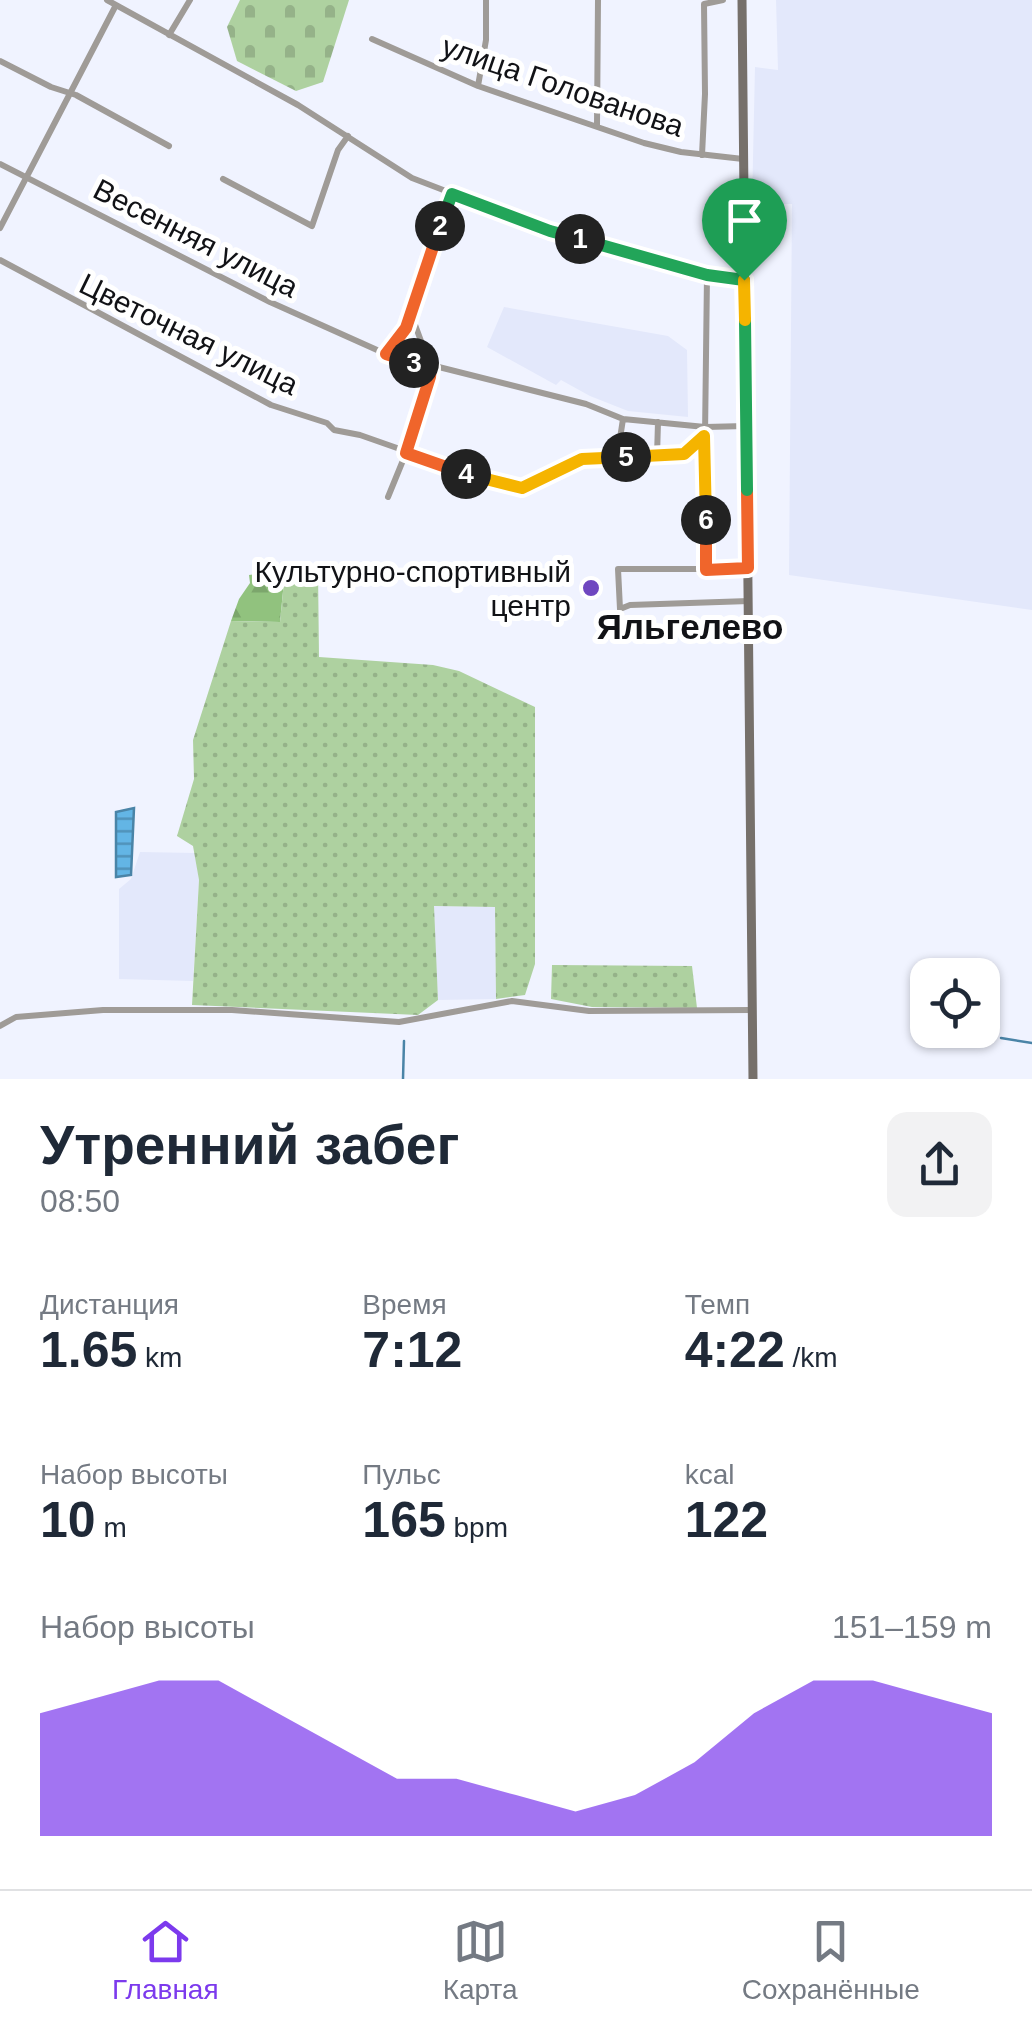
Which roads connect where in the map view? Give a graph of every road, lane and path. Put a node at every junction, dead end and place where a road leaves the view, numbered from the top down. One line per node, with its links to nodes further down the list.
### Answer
1 (106, 0): 7 (street)
2 (190, 0): 8 (street)
3 (486, 0): 11 (street)
4 (598, 0): 13 (street)
5 (724, 0): 16 (street)
6 (742, 0): 17 (main road)
7 (116, 5): 8 (street); 12 (street)
8 (169, 35): 14 (street)
9 (372, 39): 11 (street, улица Голованова)
10 (0, 61): 12 (street)
11 (478, 86): 13 (street, улица Голованова)
12 (70, 93): 15 (street); 19 (street)
13 (597, 125): 16 (street, улица Голованова)
14 (348, 136): 20 (street); 21 (street)
15 (169, 146)
16 (702, 155): 17 (street, улица Голованова)
17 (743, 159): 25 (main road)
18 (0, 164): 19 (street, Весенняя улица)
19 (26, 177): 22 (street); 27 (street, Весенняя улица)
20 (222, 178)
21 (452, 194): 24 (street); 26 (street)
22 (0, 228)
23 (0, 260): 33 (street, Цветочная улица)
24 (707, 275): 25 (street); 32 (street)
25 (744, 280): 31 (main road)
26 (411, 312): 27 (street); 28 (street)
27 (386, 354): 28 (street, Весенняя улица)
28 (431, 368): 29 (street, Весенняя улица); 33 (street)
29 (624, 418): 30 (street, Весенняя улица); 35 (street)
30 (658, 422): 32 (street, Весенняя улица); 34 (street)
31 (746, 426): 32 (street, Весенняя улица); 37 (main road)
32 (705, 431): 34 (street); 38 (street)
33 (406, 453): 35 (street, Цветочная улица); 36 (street)
34 (656, 456): 35 (street)
35 (617, 458)
36 (388, 497)
37 (748, 568): 38 (street); 39 (main road)
38 (706, 570): 39 (street)
39 (748, 601): 40 (main road)
40 (752, 1010): 41 (street); 42 (main road)
41 (0, 1026)
42 (753, 1079)

